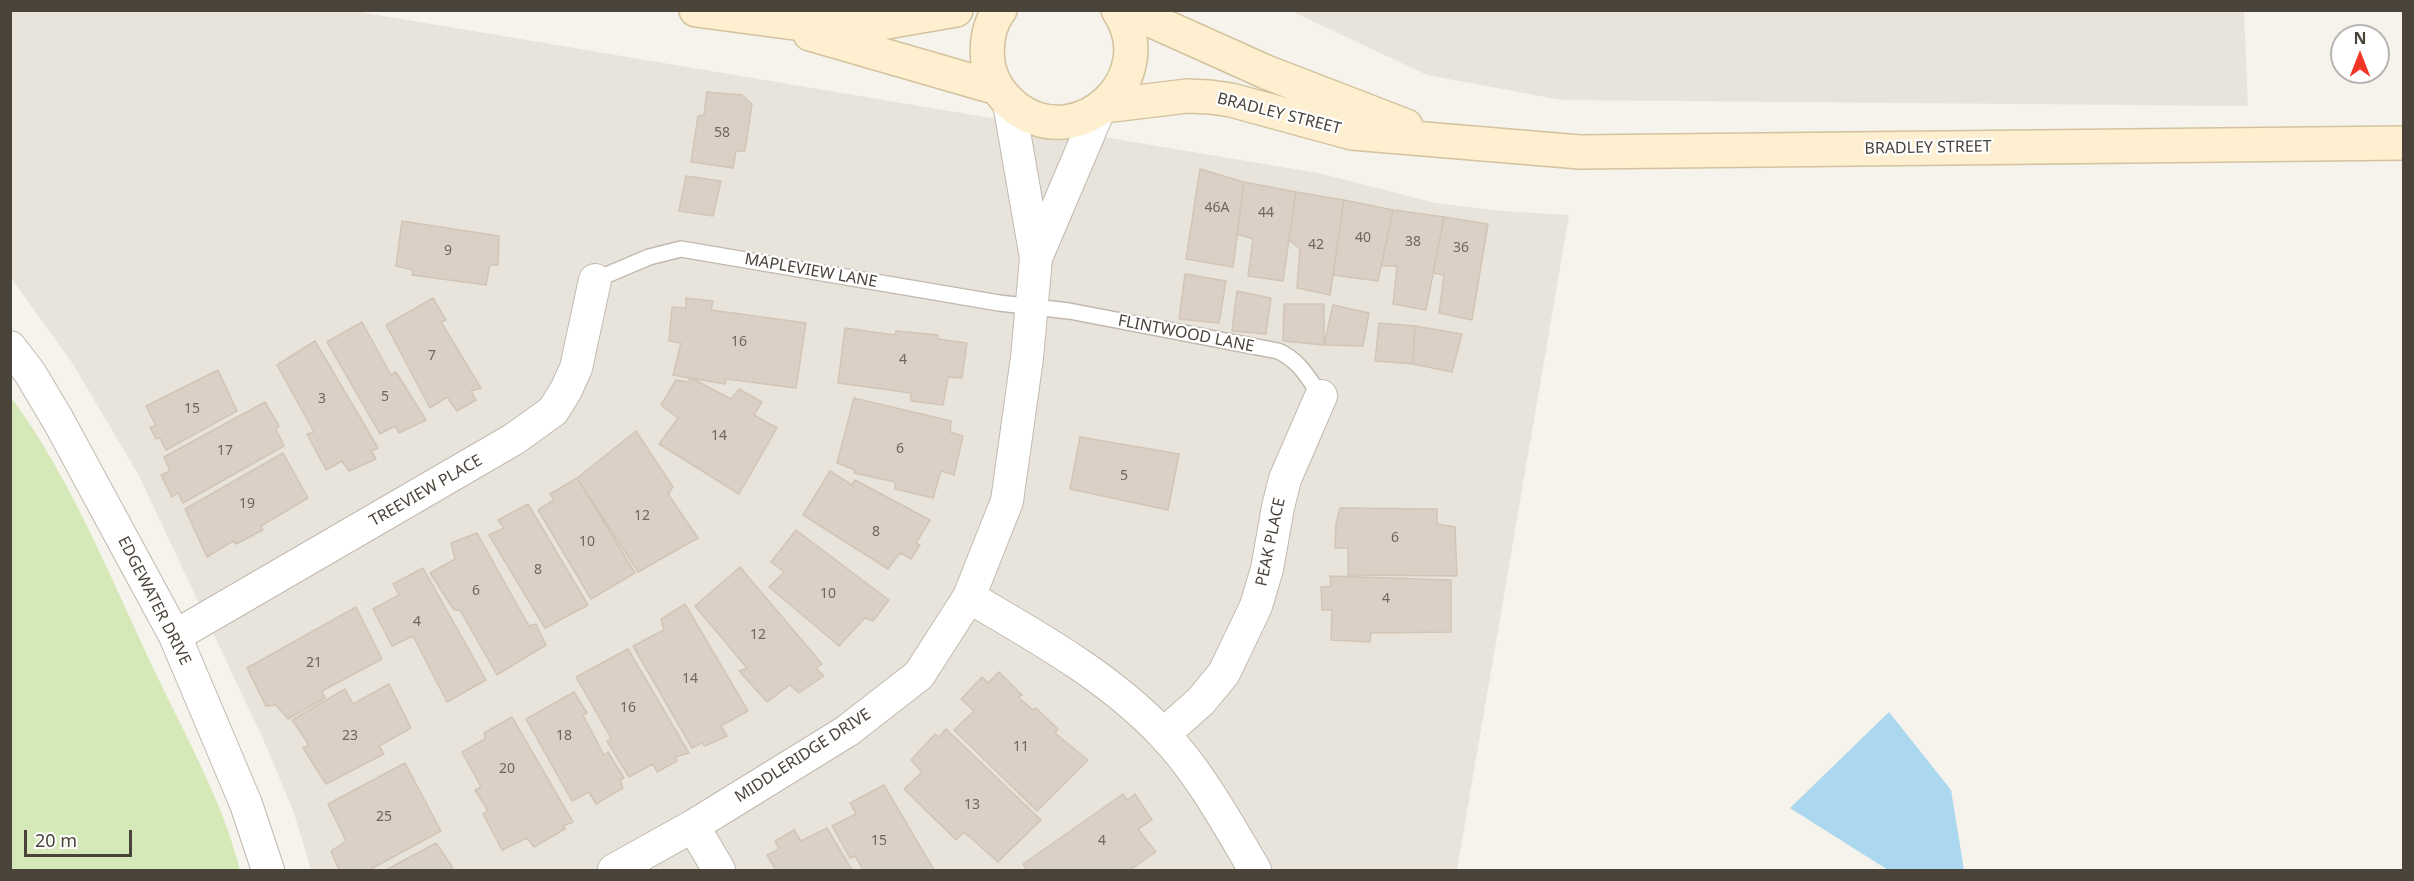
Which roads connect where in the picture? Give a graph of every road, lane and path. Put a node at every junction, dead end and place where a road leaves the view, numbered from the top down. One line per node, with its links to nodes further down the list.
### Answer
1 (696, 10): 6 (main road)
2 (956, 10): 6 (main road)
3 (1000, 10): 7 (main road)
4 (1118, 10): 8 (main road)
5 (1128, 10): 9 (main road, BRADLEY STREET)
6 (750, 18): 7 (main road)
7 (1003, 95): 8 (main road, BRADLEY STREET); 11 (street, MIDDLERIDGE DRIVE)
8 (1101, 108): 9 (main road, BRADLEY STREET); 11 (street, MIDDLERIDGE DRIVE)
9 (1453, 142): 10 (main road, BRADLEY STREET)
10 (2403, 143)
11 (1036, 258): 13 (street, MIDDLERIDGE DRIVE)
12 (595, 280): 13 (lane, MAPLEVIEW LANE); 17 (street, TREEVIEW PLACE)
13 (1031, 307): 15 (lane, FLINTWOOD LANE); 16 (street, MIDDLERIDGE DRIVE)
14 (10, 347): 17 (street, EDGEWATER DRIVE)
15 (1321, 396): 18 (street, PEAK PLACE)
16 (969, 597): 18 (street); 19 (street, MIDDLERIDGE DRIVE)
17 (175, 636): 20 (street, EDGEWATER DRIVE)
18 (1164, 734): 23 (street)
19 (693, 826): 21 (street, MIDDLERIDGE DRIVE); 22 (street)
20 (268, 870)
21 (614, 870)
22 (719, 870)
23 (1255, 870)

